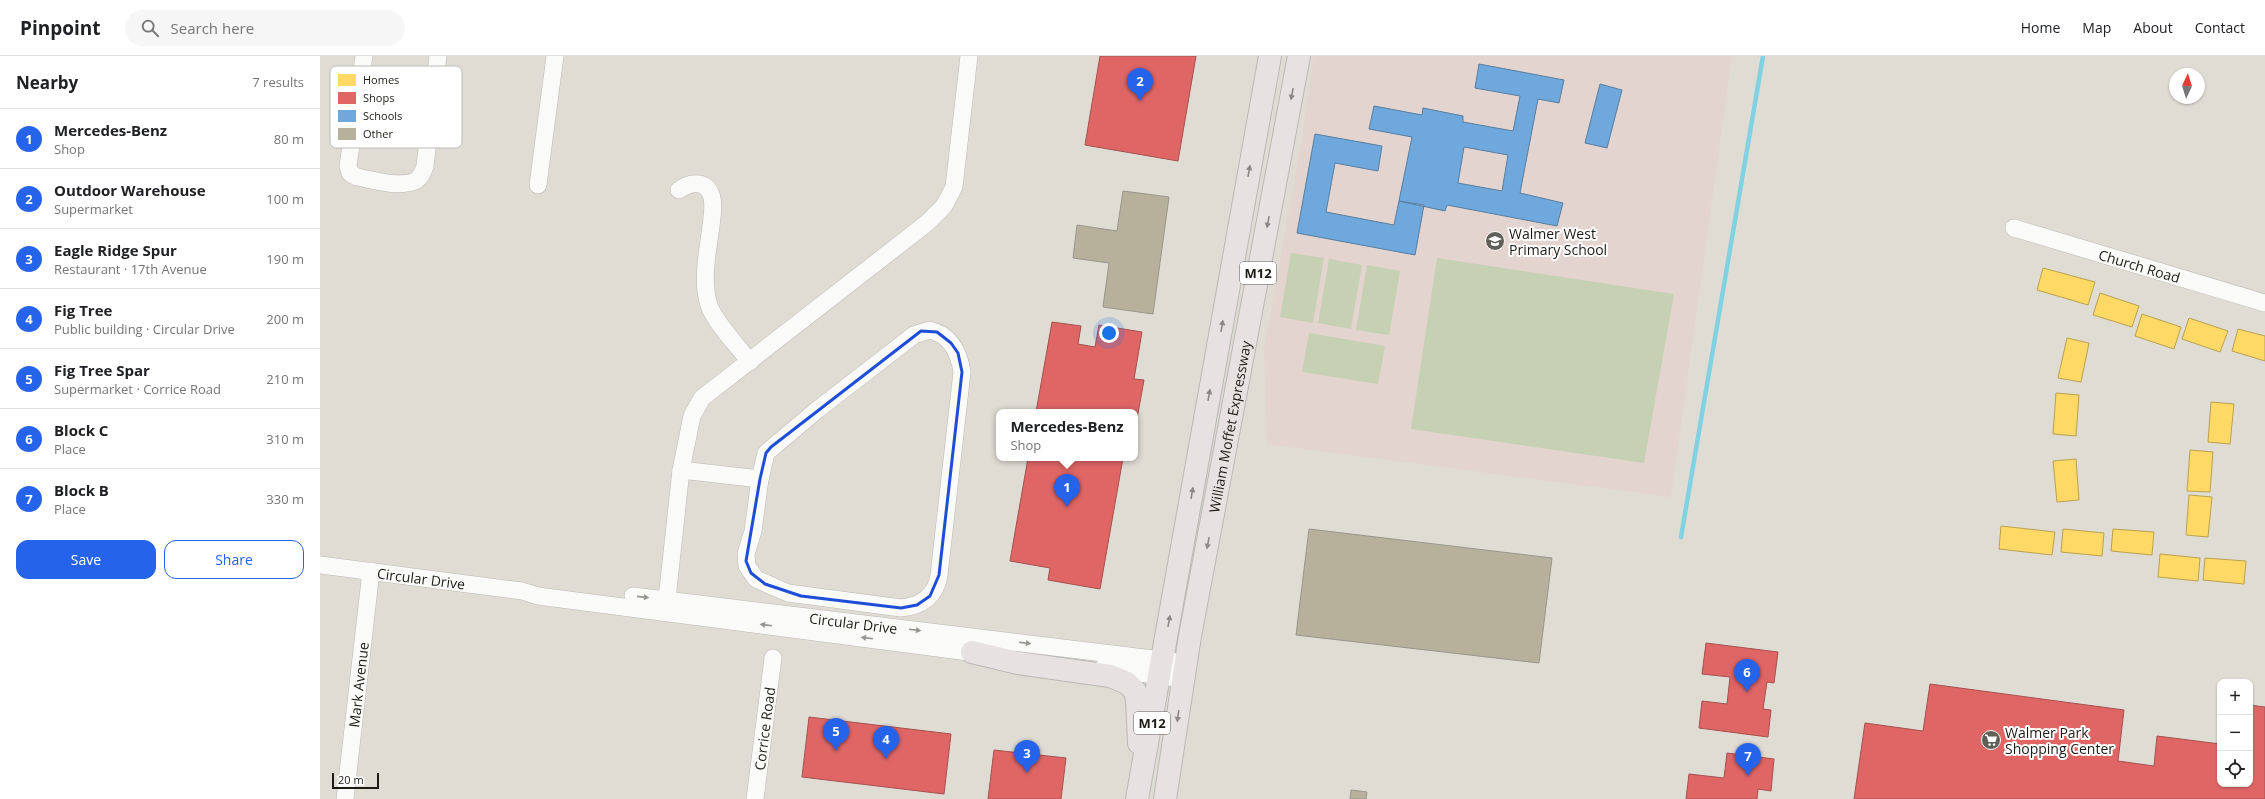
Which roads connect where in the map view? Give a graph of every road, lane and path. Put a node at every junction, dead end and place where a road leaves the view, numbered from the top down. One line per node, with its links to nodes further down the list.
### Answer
1 (364, 56): 7 (street)
2 (438, 56): 8 (street)
3 (555, 56): 11 (street)
4 (969, 56): 15 (street)
5 (1270, 56): 24 (main road, William Moffet Expressway / M12, one-way to 5)
6 (1299, 56): 25 (main road, William Moffet Expressway / M12, one-way to 25)
7 (363, 66)
8 (437, 66)
9 (351, 148): 10 (street)
10 (427, 148)
11 (538, 185)
12 (679, 190): 15 (street)
13 (2014, 228): 14 (street, Church Road)
14 (2265, 303)
15 (750, 362): 16 (street)
16 (681, 470): 17 (street); 21 (street)
17 (760, 479): 17 (street)
18 (320, 565): 19 (street, Circular Drive)
19 (371, 571): 20 (street, Circular Drive); 28 (street, Mark Avenue)
20 (522, 591): 21 (street, Circular Drive, one-way to 21); 22 (street, Circular Drive, one-way to 20)
21 (667, 599): 24 (street, Circular Drive, one-way to 24)
22 (972, 652): 24 (street, Circular Drive); 27 (main road)
23 (773, 658): 29 (street, Corrice Road)
24 (1162, 667): 25 (street, Circular Drive); 27 (main road, M12)
25 (1185, 671): 26 (main road, William Moffet Expressway / M12, one-way to 26)
26 (1172, 754): 31 (main road, William Moffet Expressway / M12); 32 (main road)
27 (1143, 770): 30 (main road, M12)
28 (345, 799)
29 (755, 799)
30 (1138, 799)
31 (1165, 799)
32 (1180, 799)

